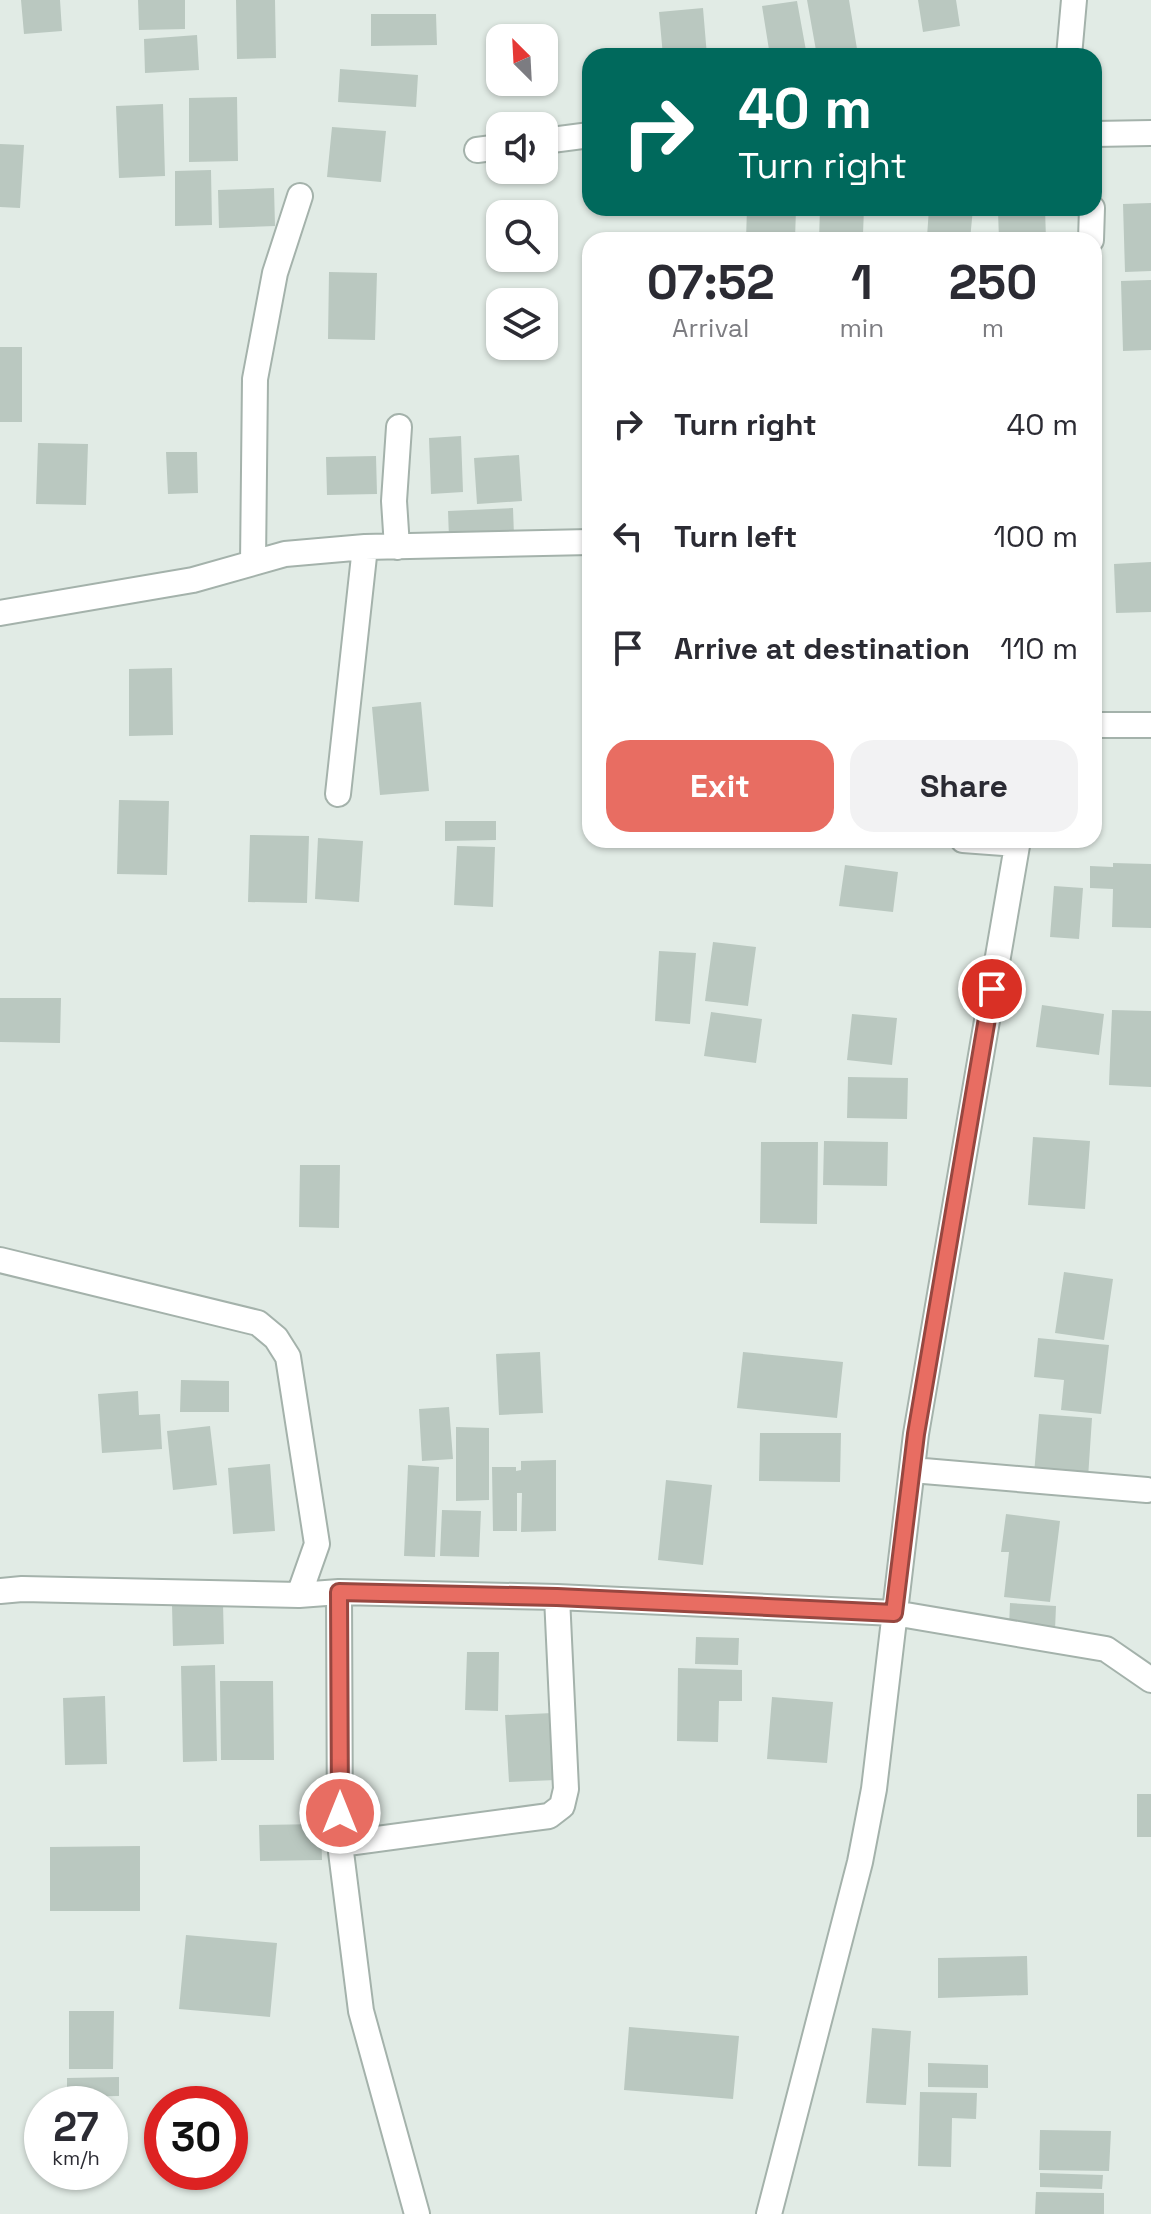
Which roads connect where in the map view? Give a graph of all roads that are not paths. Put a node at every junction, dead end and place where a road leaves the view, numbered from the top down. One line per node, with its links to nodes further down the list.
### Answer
1 (1074, 0): 2 (street)
2 (1070, 48)
3 (1151, 133): 4 (street)
4 (1102, 134)
5 (582, 136): 6 (street)
6 (558, 139)
7 (300, 196): 12 (street)
8 (399, 427): 11 (street)
9 (582, 542): 11 (street)
10 (365, 547): 11 (street); 12 (street); 16 (street)
11 (397, 547)
12 (253, 563): 13 (street)
13 (0, 613)
14 (1102, 725): 15 (street)
15 (1151, 725)
16 (338, 794)
17 (1017, 848): 19 (street)
18 (0, 1260): 23 (street)
19 (912, 1470): 20 (street); 25 (street)
20 (1147, 1490)
21 (0, 1591): 23 (street)
22 (339, 1592): 23 (street); 24 (street); 27 (street)
23 (299, 1595)
24 (557, 1597): 25 (street); 27 (street)
25 (894, 1613): 26 (street); 28 (street)
26 (1151, 1680)
27 (340, 1844): 29 (street)
28 (773, 2213)
29 (417, 2214)

